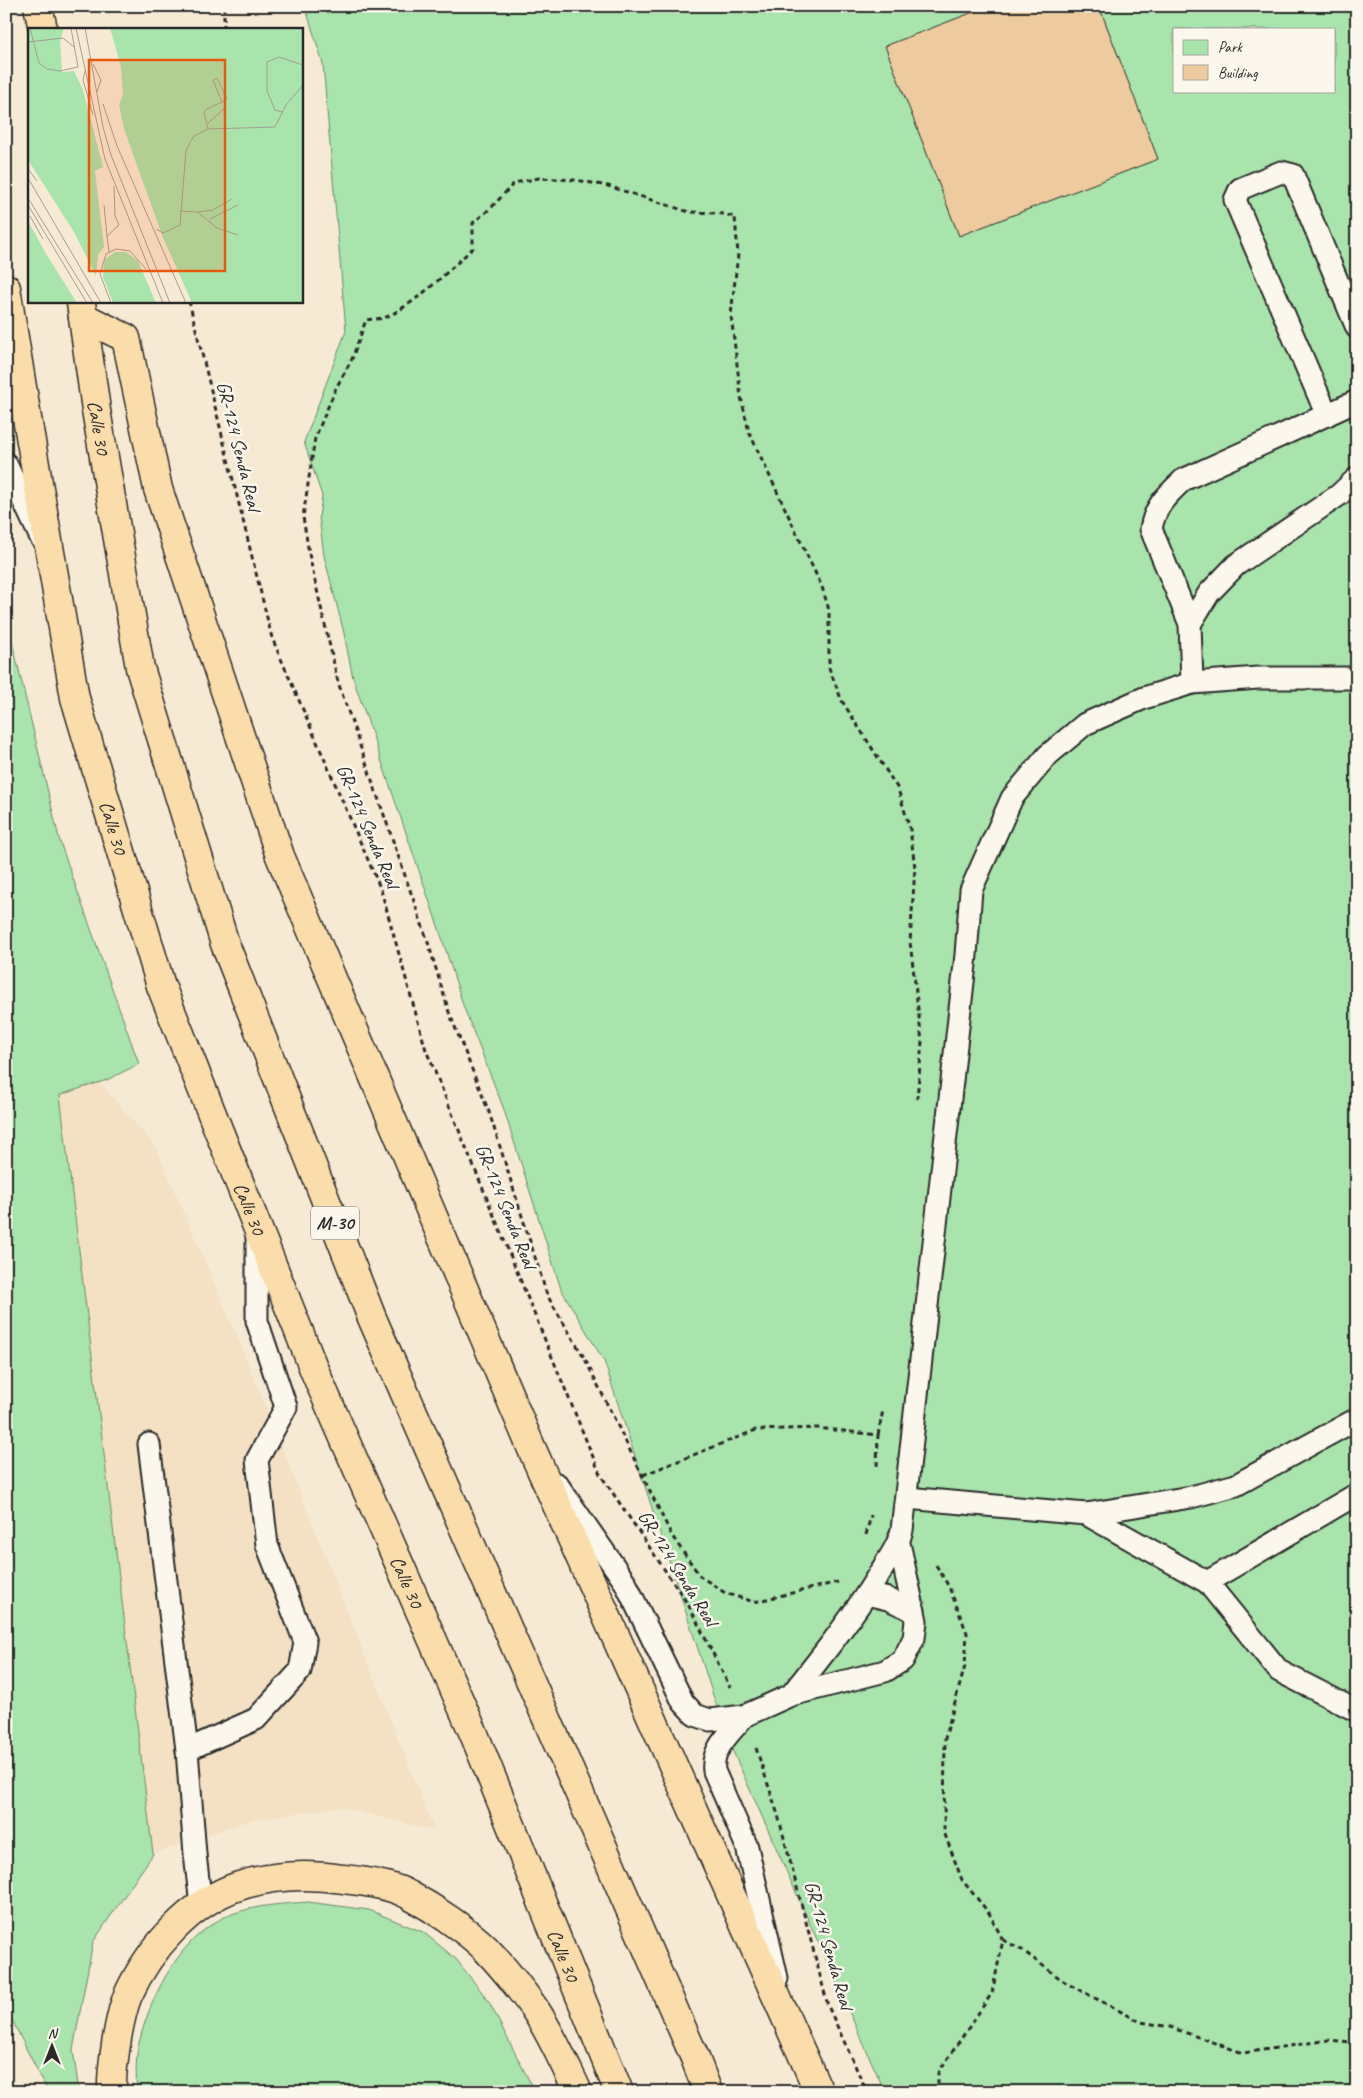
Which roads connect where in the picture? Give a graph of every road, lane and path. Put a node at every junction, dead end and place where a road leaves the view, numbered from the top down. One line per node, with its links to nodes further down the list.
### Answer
1 (38, 6): 3 (highway)
2 (224, 6): 4 (path)
3 (43, 28)
4 (224, 28)
5 (6, 288): 13 (highway, Calle 30)
6 (189, 302): 37 (path, GR-124 Senda Real)
7 (85, 306): 23 (highway); 46 (highway, Calle 30 / M-30)
8 (1357, 328): 10 (lane)
9 (1357, 401): 10 (lane)
10 (1327, 415): 14 (lane)
11 (6, 464): 13 (lane)
12 (1357, 478): 14 (lane)
13 (51, 559): 18 (highway, Calle 30)
14 (1190, 624): 16 (lane)
15 (1357, 678): 16 (lane)
16 (1192, 683): 27 (lane)
17 (917, 1101): 25 (path)
18 (257, 1225): 38 (lane); 45 (highway, Calle 30)
19 (884, 1406): 21 (path)
20 (1357, 1419): 29 (lane)
21 (878, 1435): 24 (path); 25 (path)
22 (149, 1444): 38 (lane)
23 (531, 1447): 37 (lane); 41 (highway)
24 (876, 1474)
25 (643, 1475): 33 (path)
26 (1357, 1494): 32 (lane)
27 (907, 1498): 29 (lane); 30 (lane)
28 (872, 1513): 31 (path)
29 (1086, 1514): 32 (lane)
30 (901, 1536): 33 (lane); 34 (lane); 40 (path)
31 (865, 1539)
32 (1207, 1582): 36 (lane)
33 (867, 1594): 34 (lane); 35 (lane)
34 (914, 1611): 35 (lane)
35 (791, 1695): 37 (lane)
36 (1357, 1711)
37 (744, 1716): 41 (lane); 48 (path, GR-124 Senda Real)
38 (187, 1750): 39 (lane)
39 (201, 1905): 43 (highway); 44 (highway)
40 (1003, 1940): 42 (path); 49 (path)
41 (788, 2022): 47 (highway)
42 (1357, 2045)
43 (112, 2092)
44 (578, 2092)
45 (619, 2092)
46 (708, 2092)
47 (818, 2092)
48 (866, 2092)
49 (938, 2092)

